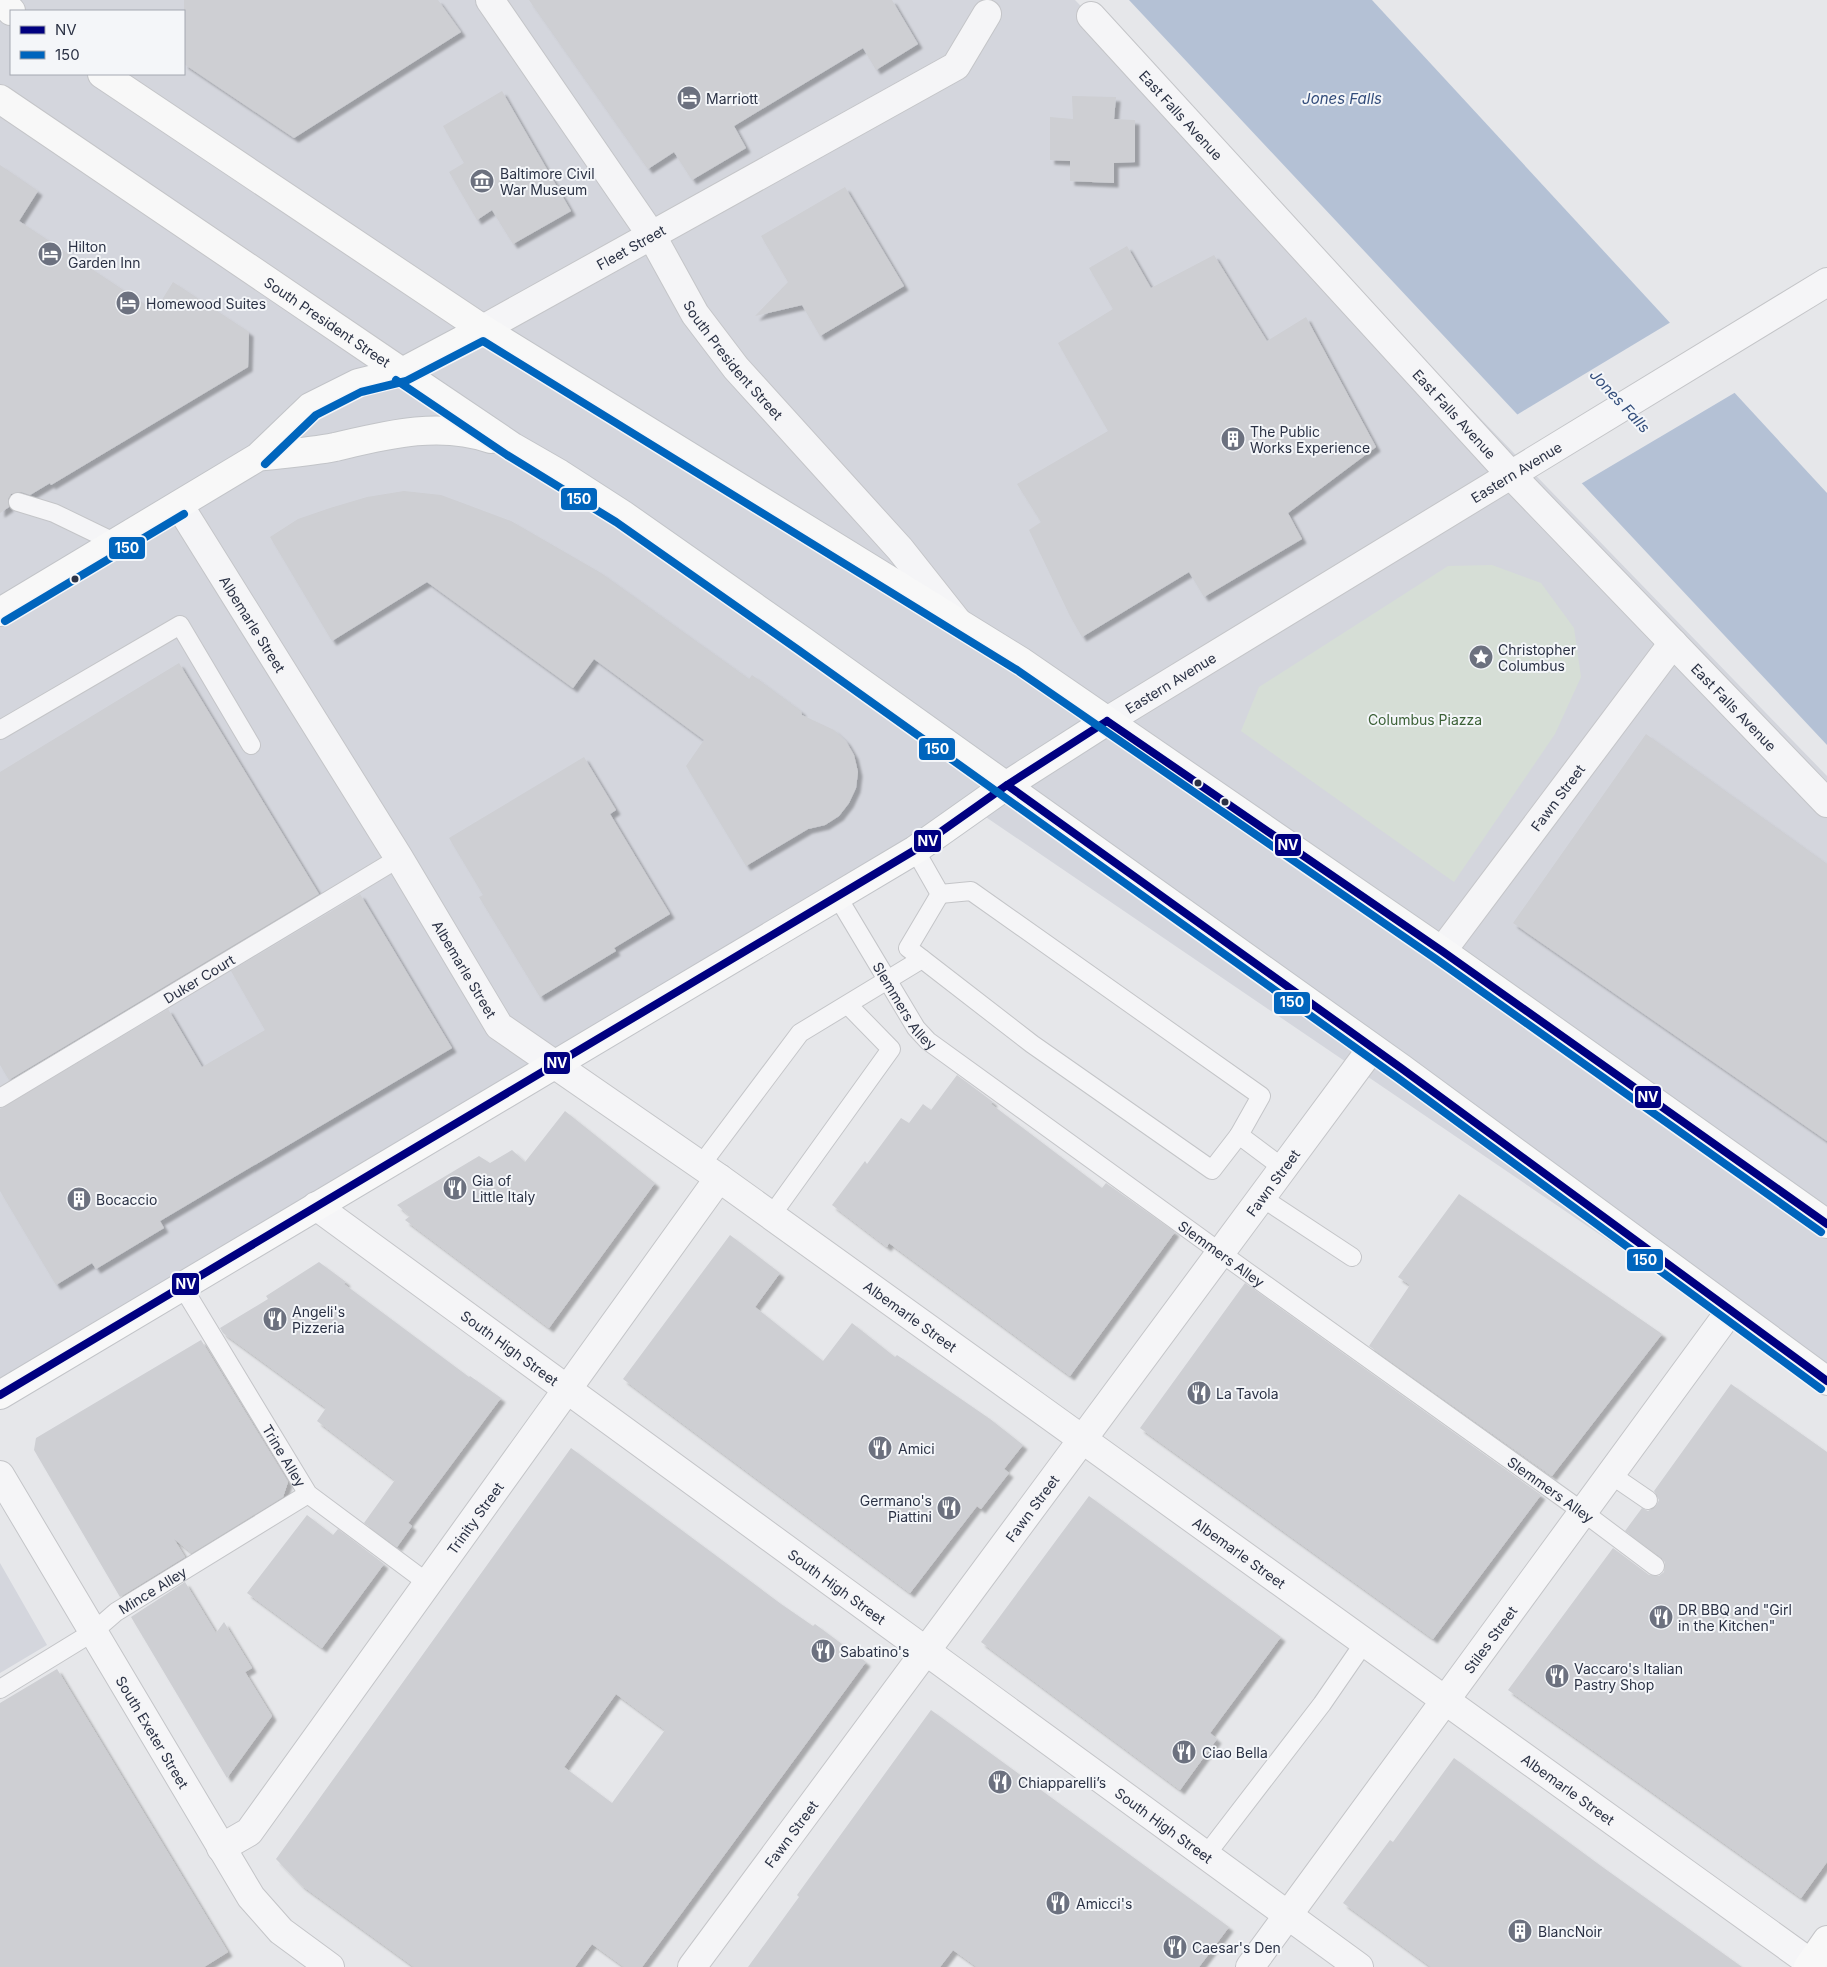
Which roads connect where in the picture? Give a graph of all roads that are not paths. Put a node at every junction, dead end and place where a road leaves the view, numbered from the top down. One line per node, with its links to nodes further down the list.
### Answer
1 (1, 0): 3 (main road)
2 (490, 0): 8 (street, South President Street)
3 (10, 10)
4 (987, 14): 8 (street, Fleet Street)
5 (1091, 16): 14 (street, East Falls Avenue)
6 (104, 75): 10 (main road, South President Street)
7 (0, 99): 11 (main road, South President Street)
8 (652, 236): 10 (street, Fleet Street); 19 (street, South President Street)
9 (1827, 282): 14 (street, Eastern Avenue)
10 (483, 328): 11 (main road, Fleet Street); 19 (main road, South President Street)
11 (402, 372): 12 (main road, South President Street); 13 (main road, Fleet Street)
12 (513, 447): 13 (main road, Fleet Street); 24 (main road, South President Street)
13 (258, 457): 16 (main road, Fleet Street)
14 (1511, 475): 20 (street, East Falls Avenue); 21 (street, Eastern Avenue)
15 (18, 502): 17 (lane)
16 (179, 505): 17 (main road, Fleet Street); 27 (street, Albemarle Street)
17 (116, 543): 18 (main road, Fleet Street)
18 (0, 612)
19 (957, 621): 21 (main road, South President Street)
20 (1672, 643): 25 (street, East Falls Avenue); 30 (street, Fawn Street)
21 (1107, 721): 24 (main road, Eastern Avenue); 30 (main road, South President Street)
22 (0, 730): 23 (lane)
23 (251, 745)
24 (1007, 785): 26 (main road, Eastern Avenue); 34 (main road, South President Street)
25 (1827, 803)
26 (915, 850): 28 (lane); 29 (main road, Eastern Avenue)
27 (399, 858): 35 (street, Albemarle Street); 36 (lane, Duker Court)
28 (940, 894): 31 (lane); 37 (lane)
29 (837, 896): 32 (lane, Slemmers Alley); 35 (main road, Eastern Avenue)
30 (1442, 951): 43 (main road, South President Street)
31 (922, 959): 32 (lane); 37 (lane)
32 (888, 980): 33 (lane); 44 (lane, Slemmers Alley)
33 (848, 1005): 39 (lane); 42 (lane)
34 (1372, 1048): 38 (street, Fawn Street); 47 (main road, South President Street)
35 (555, 1063): 39 (street, Albemarle Street); 41 (main road, Eastern Avenue)
36 (0, 1098)
37 (1239, 1135): 38 (lane)
38 (1283, 1168): 40 (street, Fawn Street)
39 (710, 1172): 42 (street, Albemarle Street); 49 (street, Trinity Street)
40 (1261, 1198): 44 (street, Fawn Street); 45 (lane)
41 (316, 1206): 46 (main road, Eastern Avenue); 49 (street, South High Street)
42 (771, 1216): 51 (street, Albemarle Street)
43 (1827, 1224)
44 (1221, 1253): 51 (street, Fawn Street); 56 (lane, Slemmers Alley)
45 (1352, 1257)
46 (182, 1286): 50 (main road, Eastern Avenue); 54 (lane, Trine Alley)
47 (1730, 1311): 48 (main road, South President Street); 52 (street, Stiles Street)
48 (1827, 1381)
49 (568, 1390): 58 (street, Trinity Street); 61 (street, South High Street)
50 (0, 1394)
51 (1082, 1440): 60 (street, Albemarle Street); 61 (street, Fawn Street)
52 (1610, 1474): 55 (lane); 56 (street, Stiles Street)
53 (0, 1475): 59 (street, South Exeter Street)
54 (308, 1494): 58 (lane, Trine Alley); 59 (lane, Mince Alley)
55 (1648, 1500)
56 (1583, 1512): 57 (lane, Slemmers Alley); 63 (street, Stiles Street)
57 (1655, 1566)
58 (429, 1584): 64 (street, Trinity Street)
59 (93, 1632): 62 (lane, Mince Alley); 64 (street, South Exeter Street)
60 (1364, 1643): 63 (street, Albemarle Street); 65 (lane)
61 (926, 1651): 65 (street, South High Street); 70 (street, Fawn Street)
62 (0, 1689)
63 (1445, 1701): 66 (street, Stiles Street); 69 (street, Albemarle Street)
64 (222, 1848): 68 (street, South Exeter Street)
65 (1206, 1855): 66 (street, South High Street)
66 (1288, 1915): 71 (street, Stiles Street); 72 (street, South High Street)
67 (1827, 1940): 69 (main road)
68 (317, 1964)
69 (1812, 1966)
70 (692, 1967)
71 (1250, 1967)
72 (1359, 1967)

